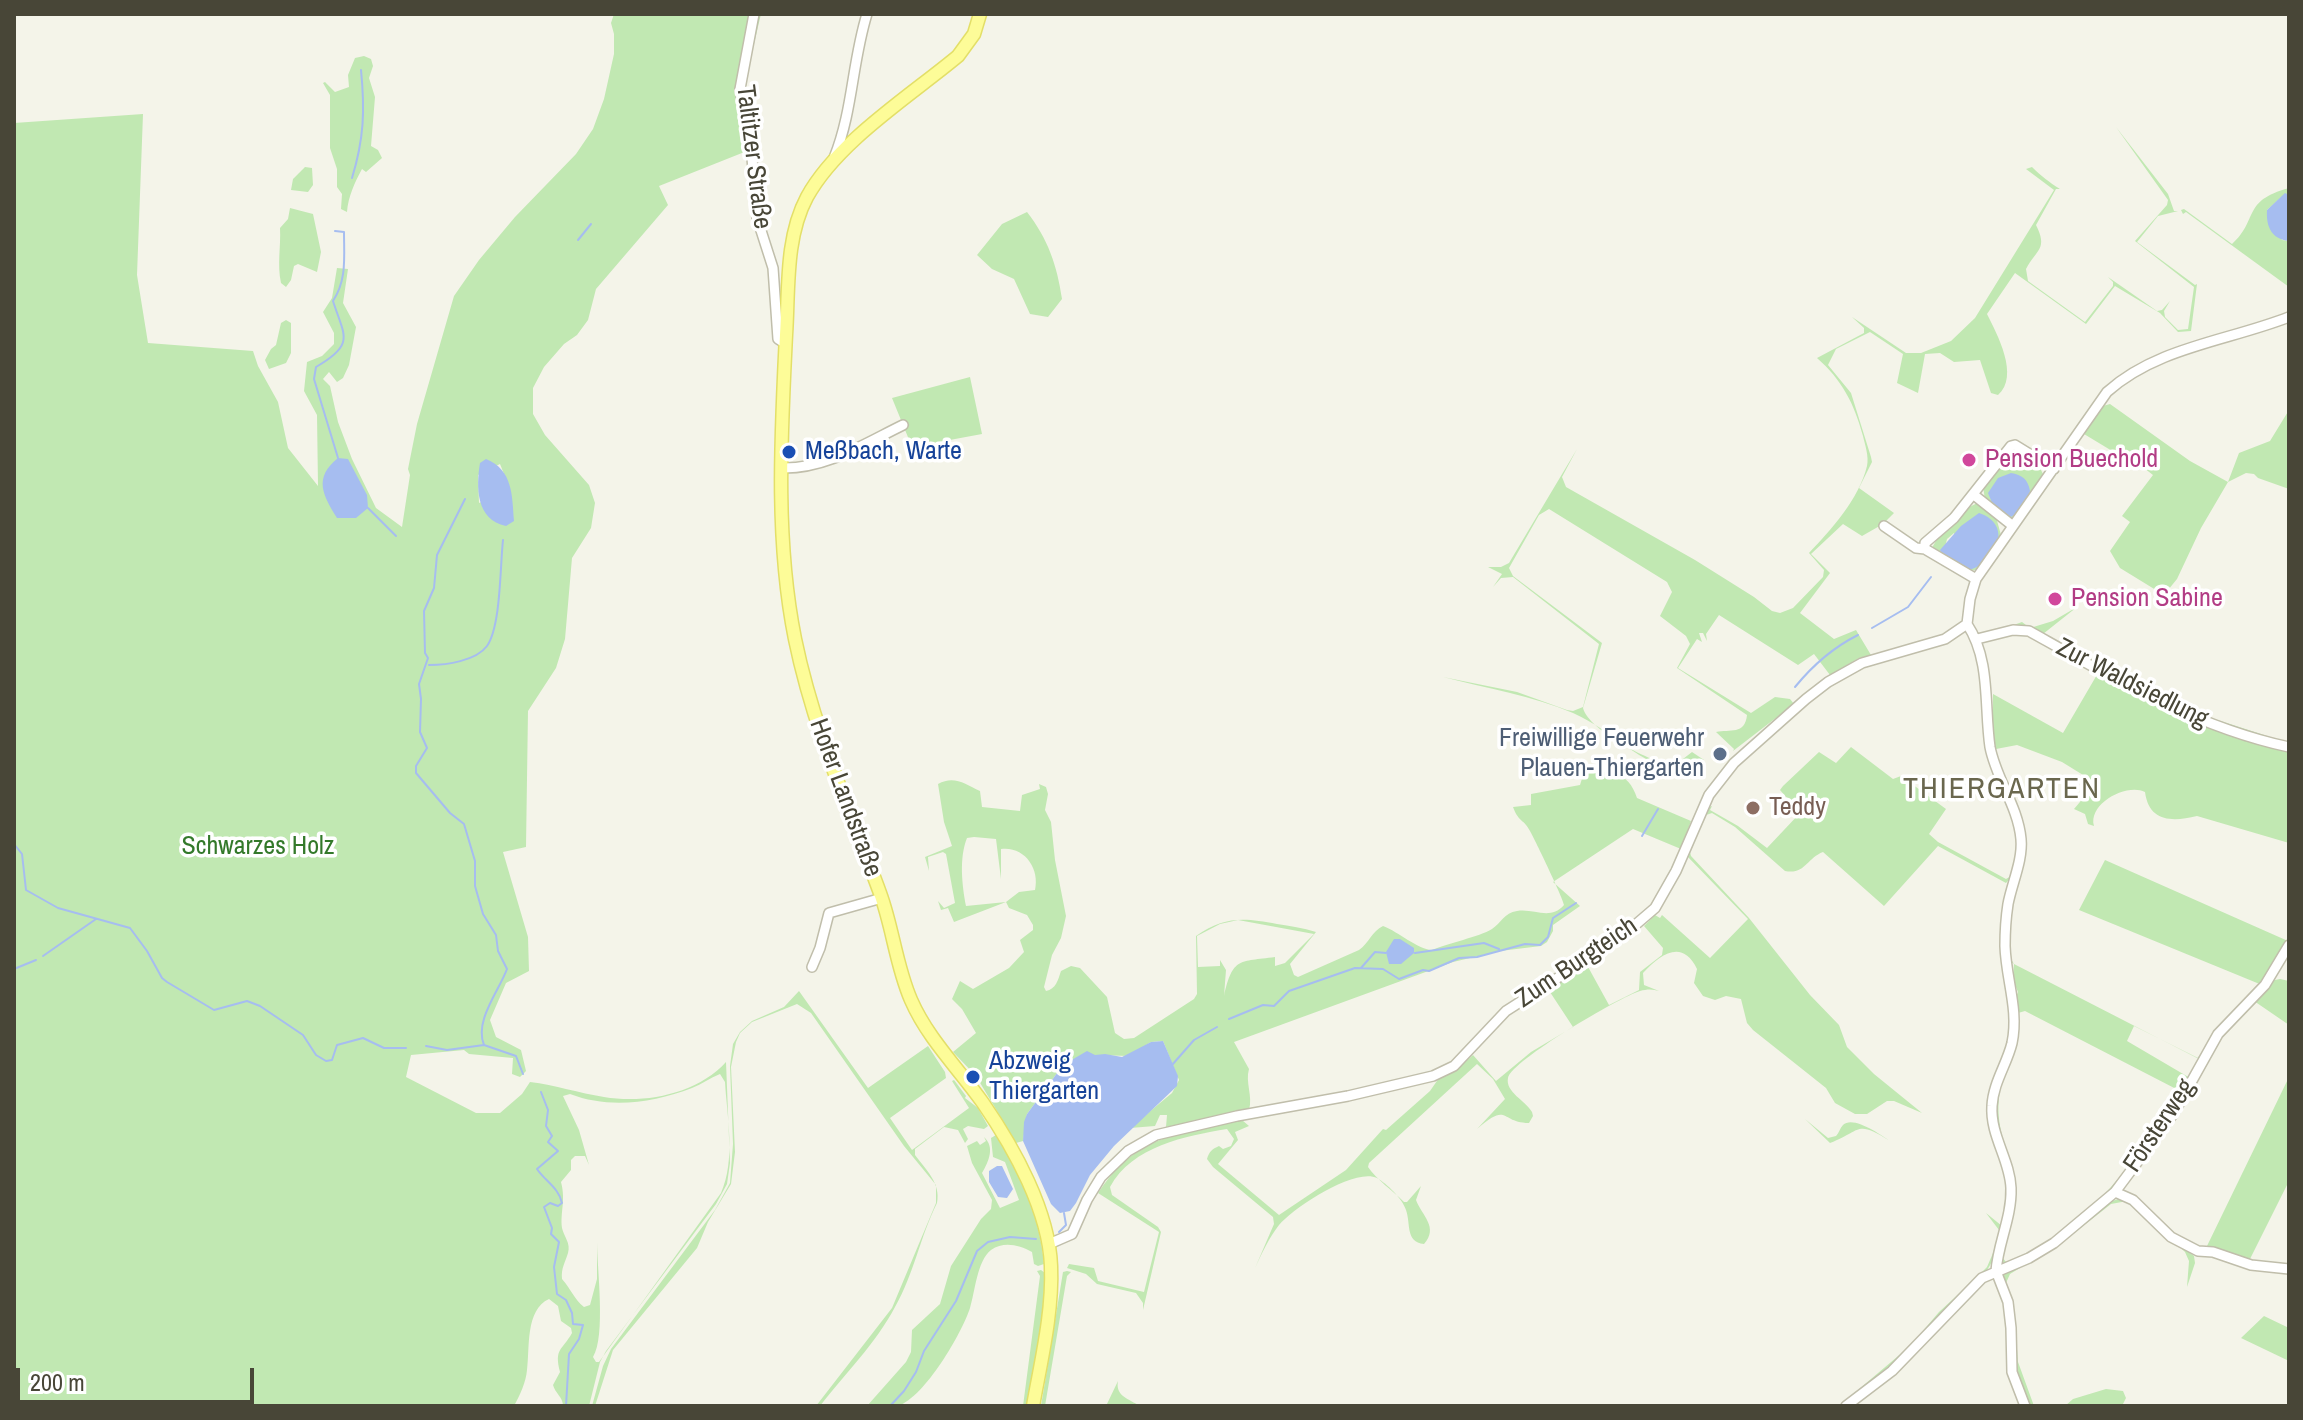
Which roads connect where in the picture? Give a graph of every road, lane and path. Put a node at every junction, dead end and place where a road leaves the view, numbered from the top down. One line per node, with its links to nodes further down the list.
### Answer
1 (754, 14): 6 (street, Taltitzer Straße)
2 (867, 14): 4 (street, Hofer Landstraße)
3 (980, 14): 4 (main road, Hofer Landstraße)
4 (833, 159): 6 (main road, Hofer Landstraße)
5 (2289, 317): 9 (street)
6 (786, 344): 8 (main road, Hofer Landstraße)
7 (903, 425): 8 (street)
8 (782, 468): 18 (main road, Hofer Landstraße)
9 (2054, 469): 10 (street); 12 (street)
10 (1974, 495): 12 (street); 13 (street)
11 (1884, 526): 13 (street)
12 (2013, 526): 14 (street)
13 (1925, 549): 14 (street)
14 (1976, 579): 15 (street)
15 (1967, 624): 16 (street); 22 (street, Zum Burgteich)
16 (1977, 639): 17 (street, Zur Waldsiedlung); 24 (street)
17 (2289, 747)
18 (882, 898): 20 (street); 22 (main road, Hofer Landstraße)
19 (2289, 945): 21 (street, Försterweg)
20 (812, 967)
21 (2115, 1192): 23 (street); 24 (street, Försterweg)
22 (1049, 1244): 25 (main road, Hofer Landstraße)
23 (2289, 1269)
24 (1996, 1271): 26 (street, Försterweg); 27 (street)
25 (1033, 1406)
26 (1846, 1406)
27 (2025, 1406)

